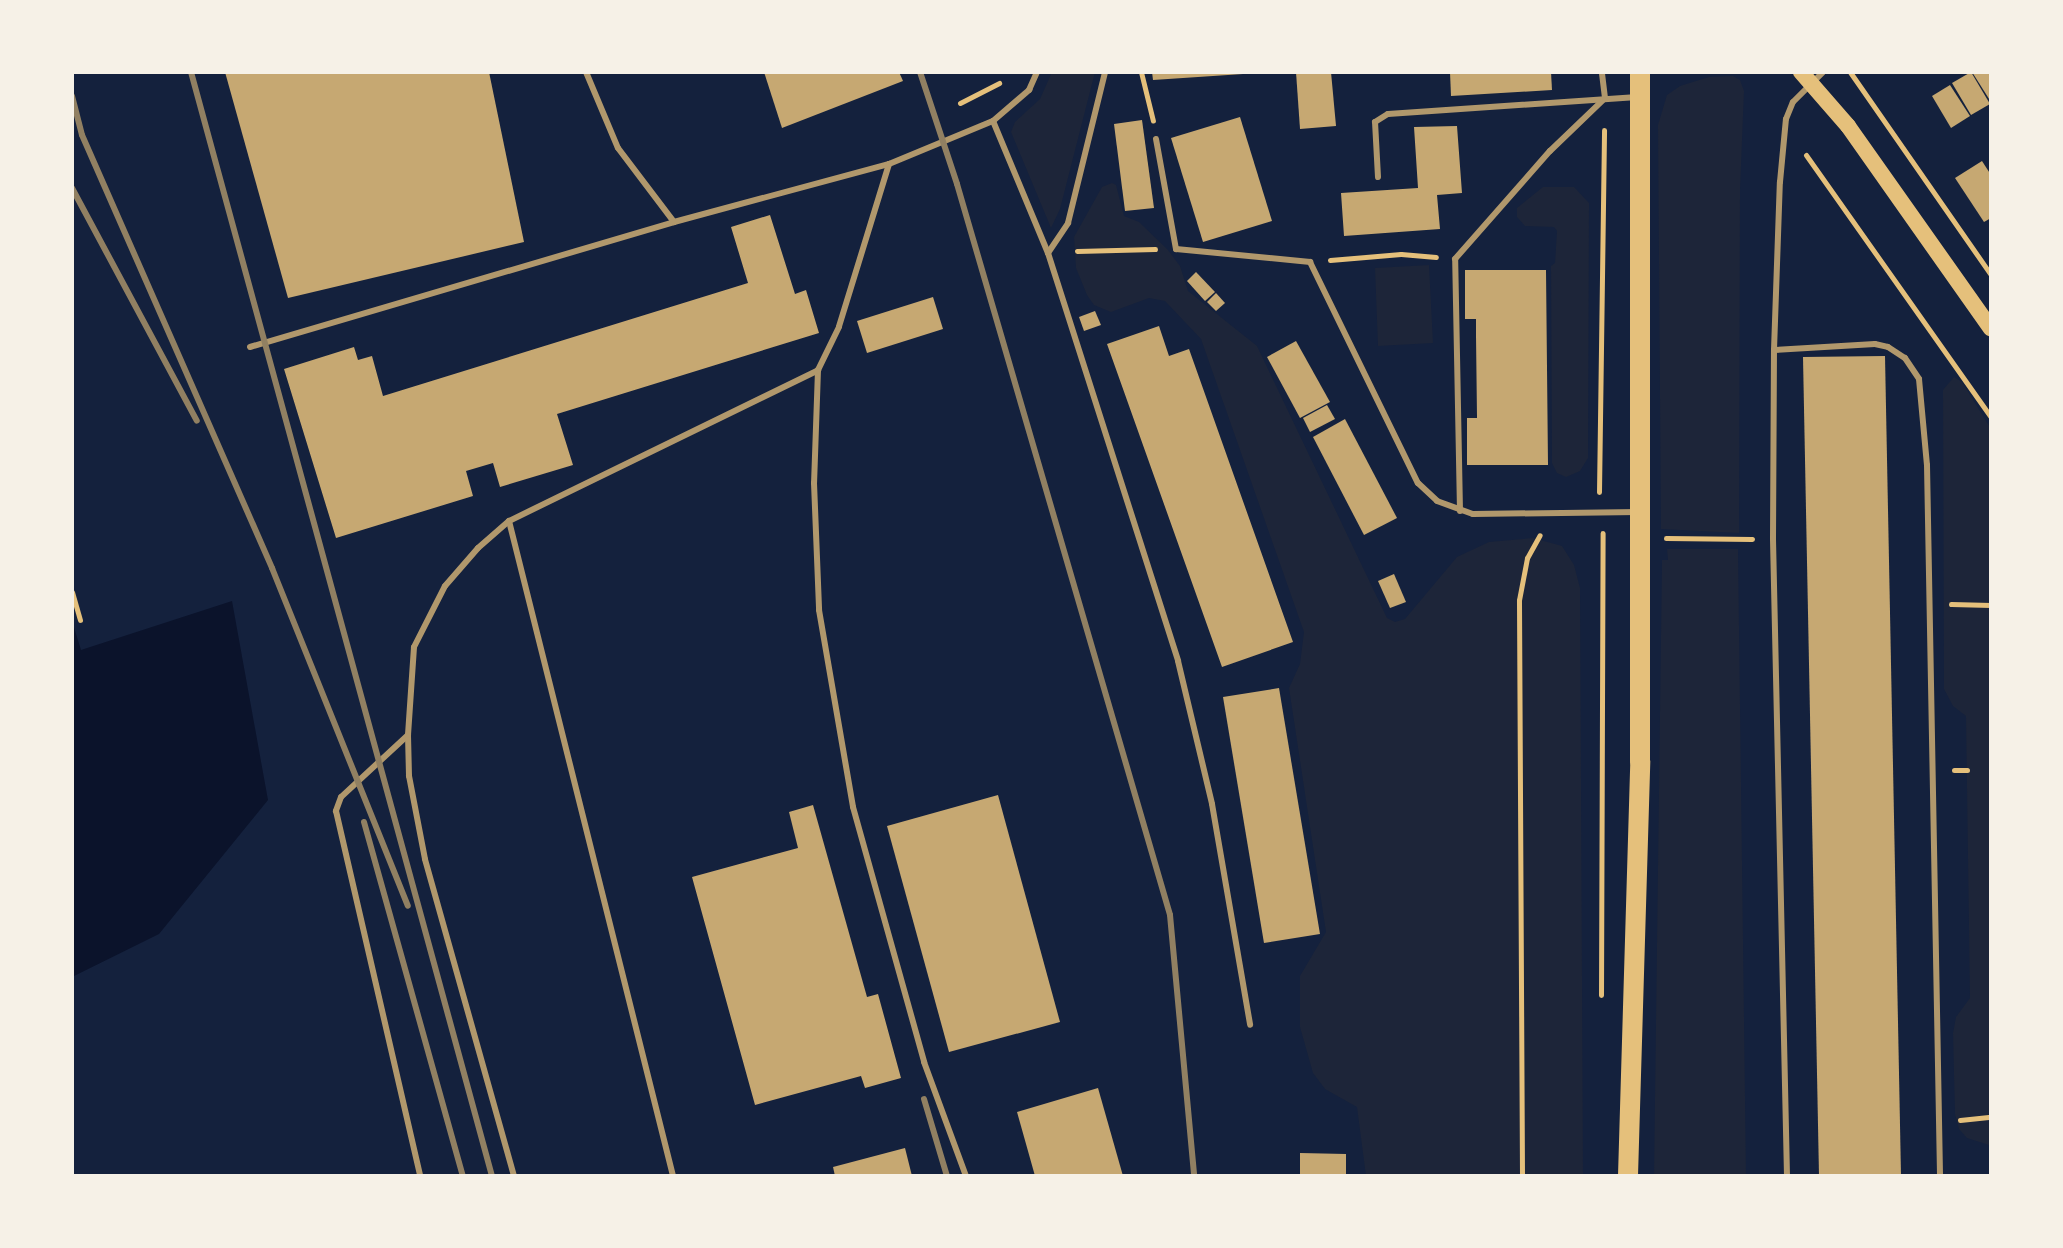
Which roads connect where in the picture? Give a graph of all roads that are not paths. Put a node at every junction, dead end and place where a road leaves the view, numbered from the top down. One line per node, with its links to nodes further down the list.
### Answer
1 (586, 72): 13 (lane)
2 (1037, 72): 9 (lane)
3 (1105, 72): 14 (lane)
4 (1602, 72): 8 (lane)
5 (1640, 72): 7 (main road)
6 (1812, 75): 15 (main road); 17 (lane)
7 (1640, 97): 8 (lane); 20 (main road)
8 (1605, 98): 12 (lane); 19 (lane)
9 (993, 121): 11 (lane); 14 (lane)
10 (1156, 139): 19 (lane)
11 (889, 164): 13 (lane); 18 (lane)
12 (1378, 177)
13 (674, 222): 16 (lane)
14 (1048, 253): 23 (lane)
15 (1991, 329)
16 (250, 347)
17 (1774, 350): 29 (lane); 30 (lane)
18 (818, 370): 21 (lane); 27 (lane)
19 (1460, 511): 20 (lane)
20 (1638, 512): 28 (main road)
21 (509, 521): 22 (lane); 26 (lane)
22 (408, 735): 24 (lane); 25 (lane)
23 (1250, 1025)
24 (420, 1176)
25 (514, 1176)
26 (673, 1176)
27 (966, 1176)
28 (1628, 1176)
29 (1787, 1176)
30 (1940, 1176)

